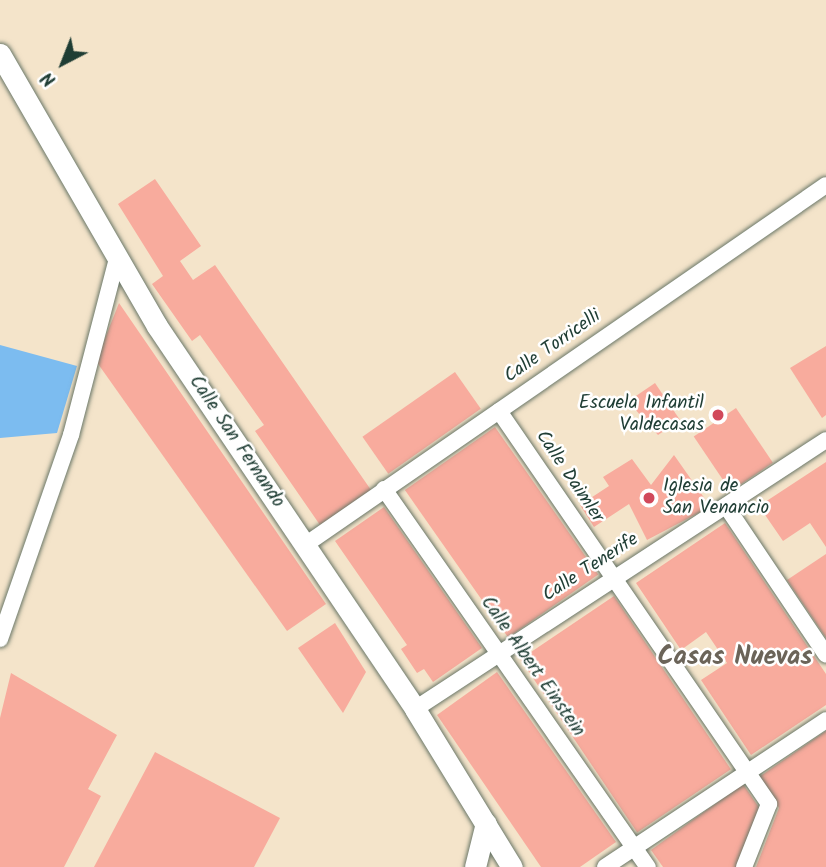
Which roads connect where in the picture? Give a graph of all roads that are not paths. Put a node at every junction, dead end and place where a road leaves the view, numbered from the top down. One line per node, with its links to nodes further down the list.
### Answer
1 (0, 54): 3 (street, Calle San Fernando)
2 (826, 185): 4 (street, Calle Torricelli)
3 (117, 258): 8 (street, Calle San Fernando); 10 (street)
4 (499, 411): 6 (street, Calle Torricelli); 9 (street, Calle Daimler)
5 (826, 440): 7 (street, Calle Tenerife)
6 (384, 489): 8 (street, Calle Torricelli); 11 (street, Calle Albert Einstein)
7 (726, 506): 9 (street, Calle Tenerife); 12 (street)
8 (305, 545): 13 (street, Calle San Fernando)
9 (614, 579): 11 (street, Calle Tenerife); 15 (street, Calle Daimler)
10 (0, 639)
11 (496, 654): 13 (street, Calle Tenerife); 17 (street, Calle Albert Einstein)
12 (826, 655)
13 (415, 709): 16 (street, Calle San Fernando)
14 (826, 720): 15 (street)
15 (747, 774): 17 (street); 24 (street, Calle Daimler)
16 (486, 822): 18 (street); 21 (street, Calle San Fernando)
17 (634, 847): 22 (street); 23 (street, Calle Albert Einstein)
18 (474, 867)
19 (481, 867): 20 (street)
20 (497, 867)
21 (512, 867)
22 (605, 867)
23 (648, 867)
24 (744, 867)

